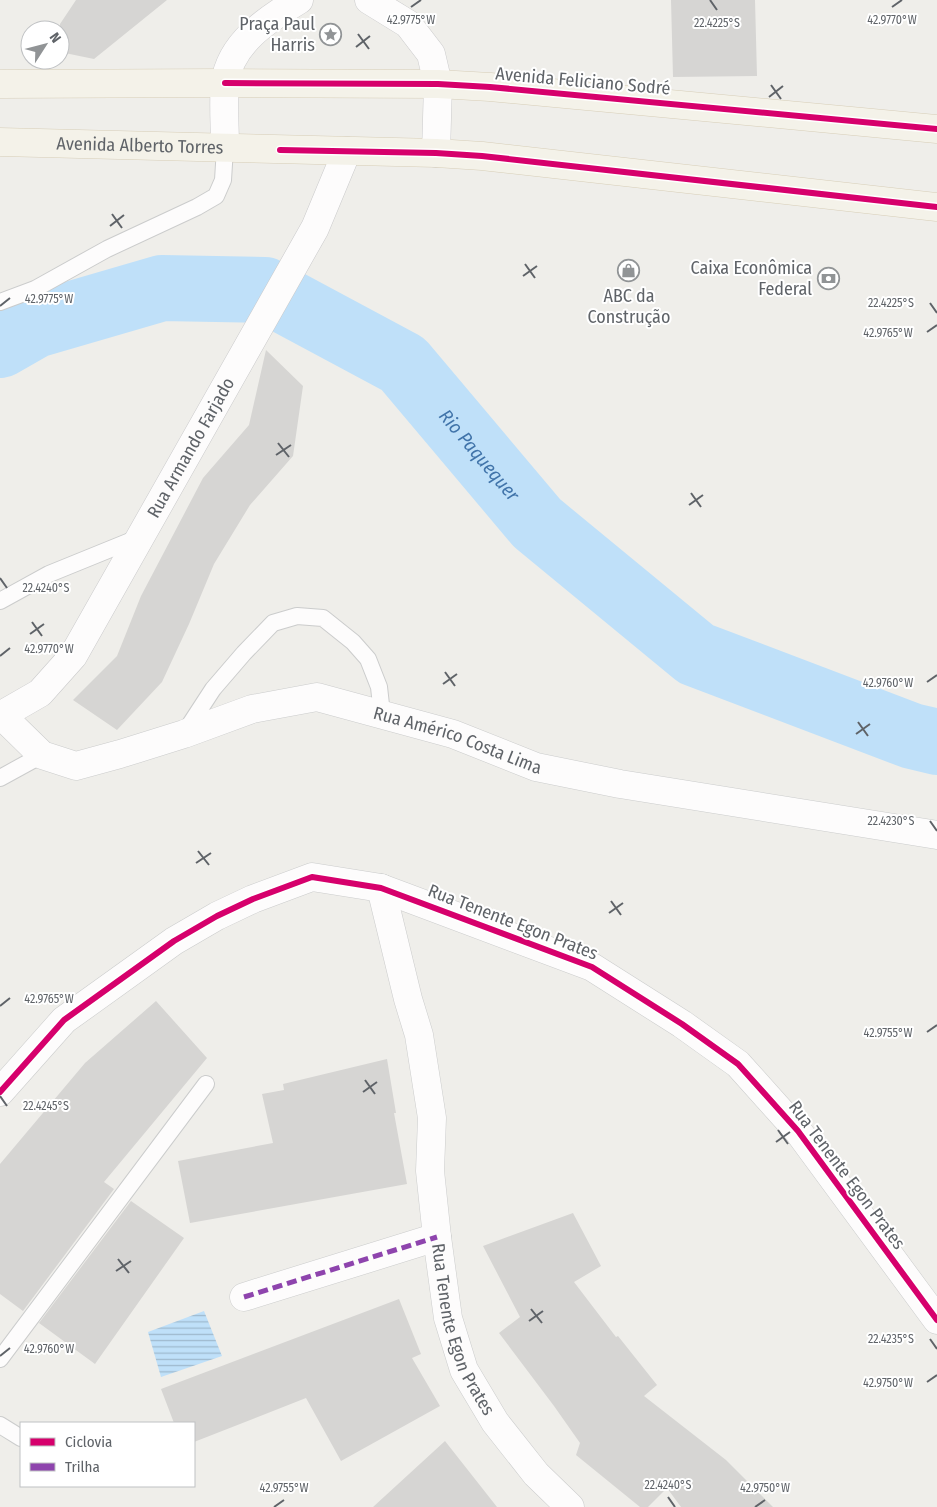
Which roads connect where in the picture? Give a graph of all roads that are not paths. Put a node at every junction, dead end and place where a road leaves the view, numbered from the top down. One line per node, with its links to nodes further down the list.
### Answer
1 (300, 0): 3 (street)
2 (369, 0): 5 (street)
3 (225, 83): 4 (main road); 5 (main road, Avenida Feliciano Sodré); 8 (street)
4 (0, 84)
5 (438, 84): 6 (main road, Avenida Feliciano Sodré); 10 (street)
6 (937, 130)
7 (0, 142): 8 (main road, Avenida Alberto Torres)
8 (225, 148): 9 (main road, Avenida Alberto Torres); 12 (lane)
9 (347, 151): 10 (main road); 13 (street, Rua Armando Farjado)
10 (436, 153): 11 (main road)
11 (937, 206)
12 (0, 302)
13 (140, 537): 14 (lane); 16 (street, Rua Armando Farjado)
14 (0, 601)
15 (382, 714): 17 (street, Rua Américo Costa Lima); 17 (lane); 20 (street, Rua Américo Costa Lima)
16 (1, 716): 18 (street, Rua Américo Costa Lima)
17 (184, 734): 18 (street, Rua Américo Costa Lima)
18 (42, 755): 19 (lane)
19 (0, 778)
20 (937, 835)
21 (381, 888): 23 (street, Rua Tenente Egon Prates); 24 (street, Rua Tenente Egon Prates); 26 (street, Rua Tenente Egon Prates)
22 (206, 1084): 27 (lane)
23 (0, 1092)
24 (436, 1237): 25 (street); 30 (street, Rua Tenente Egon Prates)
25 (244, 1296)
26 (937, 1320)
27 (0, 1359)
28 (0, 1425): 29 (lane)
29 (20, 1437)
30 (570, 1507)

